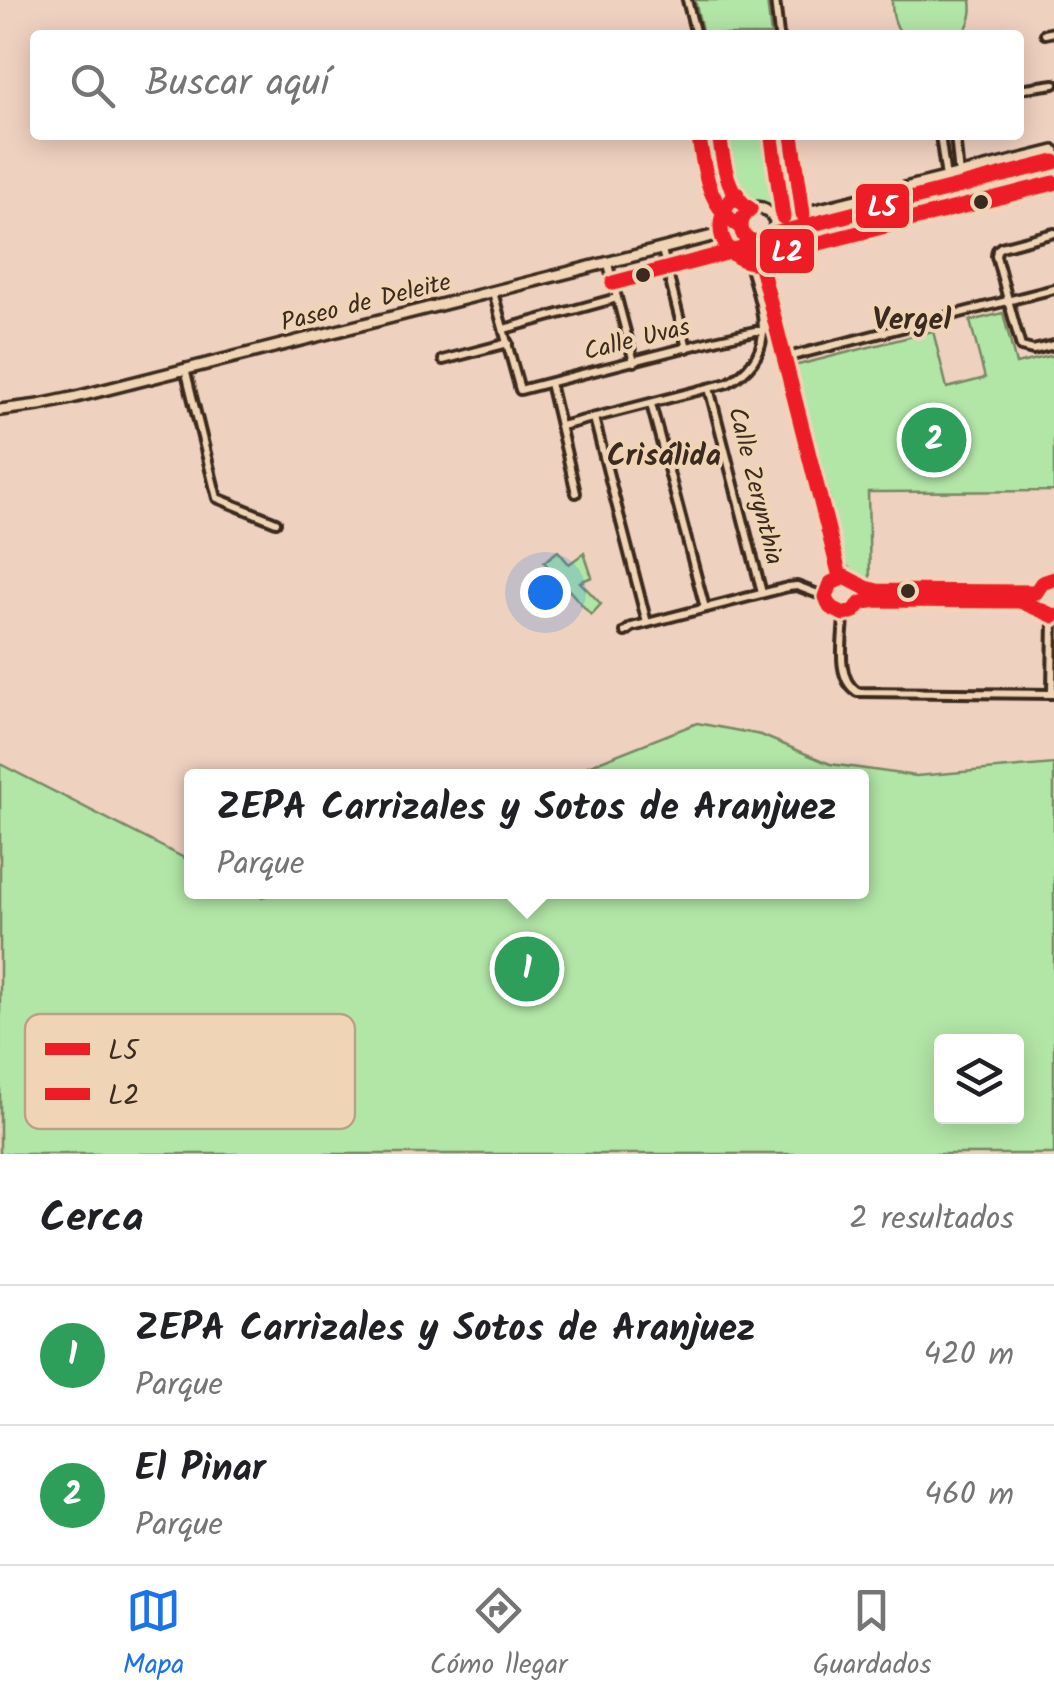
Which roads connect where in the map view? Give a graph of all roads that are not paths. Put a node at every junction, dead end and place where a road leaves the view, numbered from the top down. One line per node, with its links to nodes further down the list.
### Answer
1 (688, 0): 3 (street)
2 (775, 0): 4 (street)
3 (695, 30)
4 (779, 30)
5 (1054, 84): 6 (street)
6 (1024, 87)
7 (720, 140): 15 (street)
8 (793, 140): 17 (street)
9 (941, 140): 13 (street)
10 (955, 140): 14 (street)
11 (1054, 151): 14 (main road)
12 (1054, 162): 14 (main road)
13 (946, 178): 14 (main road); 17 (main road)
14 (957, 183): 21 (main road)
15 (732, 193): 16 (street); 19 (street)
16 (750, 209): 18 (main road); 19 (main road)
17 (803, 214): 18 (main road)
18 (775, 220): 21 (main road)
19 (740, 227): 22 (main road); 23 (main road, Paseo de Deleite)
20 (1054, 233): 28 (street)
21 (774, 234): 22 (main road)
22 (754, 242): 30 (street); 34 (street)
23 (662, 250): 24 (main road, Paseo de Deleite); 33 (street)
24 (608, 264): 26 (main road, Paseo de Deleite); 27 (street)
25 (1054, 289): 28 (street)
26 (494, 292): 29 (street); 37 (main road, Paseo de Deleite)
27 (617, 298): 29 (street); 36 (street)
28 (1007, 300): 32 (street); 34 (street)
29 (504, 329): 31 (street)
30 (764, 331): 33 (street, Calle Uvas); 39 (street)
31 (508, 343): 35 (street); 38 (street, Calle Uvas)
32 (1054, 345)
33 (687, 348): 36 (street, Calle Uvas)
34 (784, 358): 46 (street)
35 (443, 360)
36 (634, 362): 38 (street, Calle Uvas)
37 (185, 368): 41 (main road, Paseo de Deleite); 45 (street)
38 (550, 382): 43 (street)
39 (709, 388): 40 (street); 50 (street, Calle Zerynthia)
40 (651, 404): 42 (street); 54 (street)
41 (0, 410)
42 (594, 418): 43 (street); 57 (street)
43 (561, 426): 44 (street)
44 (576, 492)
45 (276, 522)
46 (840, 578): 48 (street); 51 (street)
47 (1054, 580): 49 (street)
48 (861, 588): 49 (street); 52 (street)
49 (1036, 592): 53 (street)
50 (762, 593): 51 (street); 54 (street)
51 (826, 597): 55 (street)
52 (861, 604): 53 (street); 55 (street)
53 (1036, 606): 56 (street)
54 (705, 608): 57 (street)
55 (844, 614): 59 (street)
56 (1054, 616): 59 (street)
57 (647, 622): 58 (street)
58 (626, 632)
59 (1053, 694)

